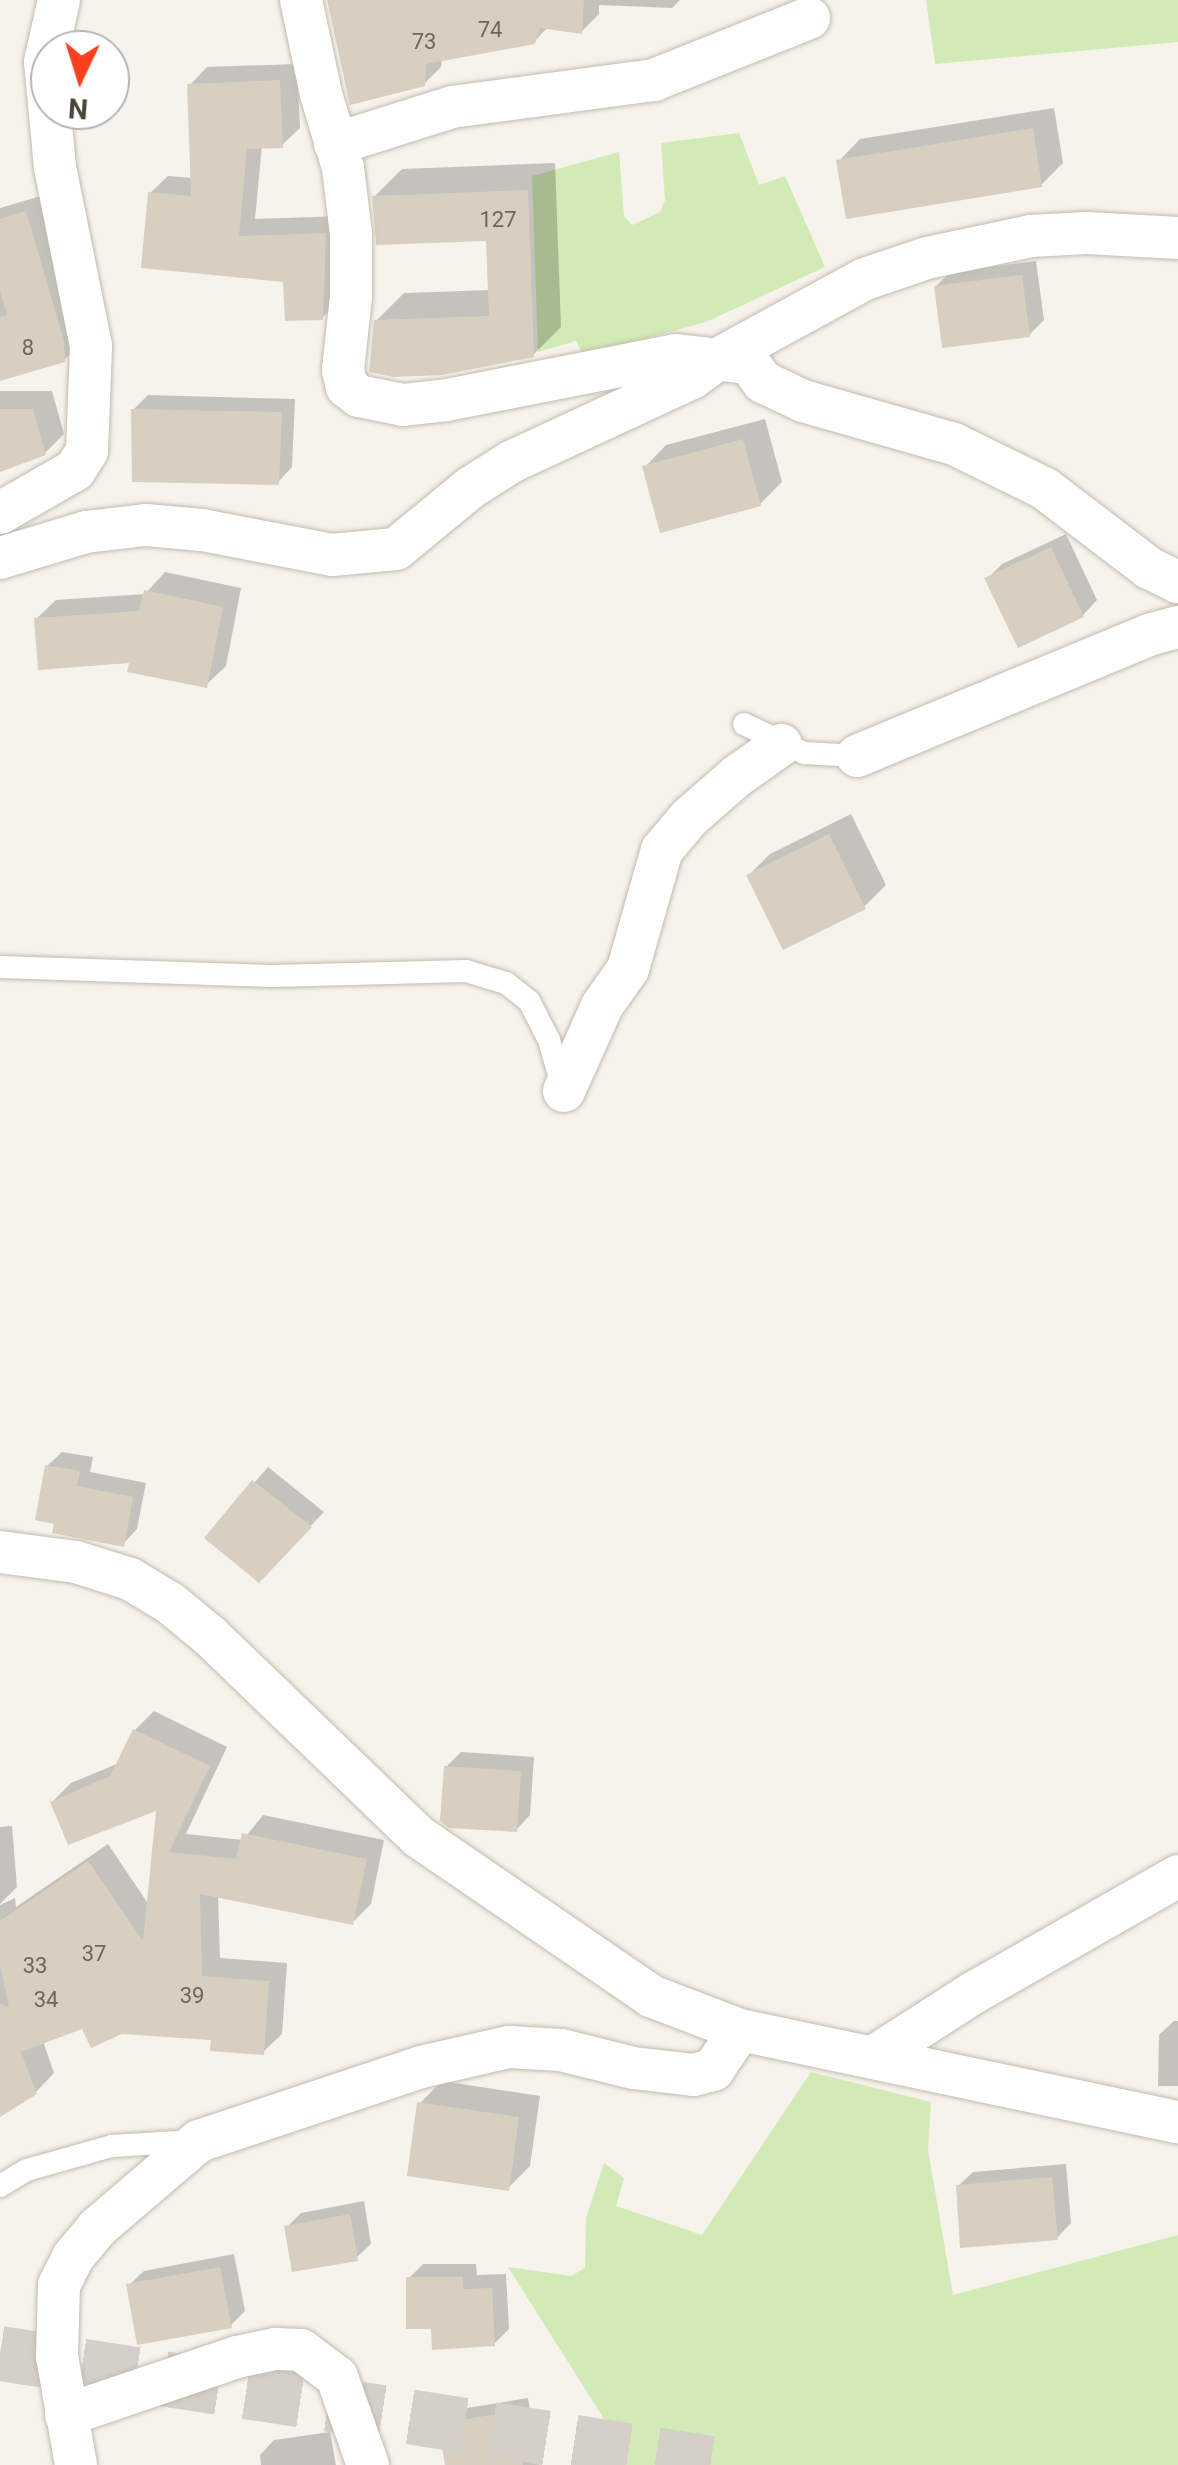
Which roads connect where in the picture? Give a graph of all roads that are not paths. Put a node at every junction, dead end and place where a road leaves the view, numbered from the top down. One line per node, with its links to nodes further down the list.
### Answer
1 (59, 0): 7 (street)
2 (301, 0): 4 (street)
3 (809, 18): 4 (street)
4 (335, 144): 6 (street)
5 (1178, 238): 6 (street)
6 (720, 358): 8 (street); 9 (street)
7 (0, 513)
8 (0, 558)
9 (1178, 582)
10 (1178, 627): 13 (street)
11 (744, 724): 12 (lane)
12 (781, 746): 13 (lane); 15 (street)
13 (857, 756)
14 (0, 967): 15 (lane)
15 (564, 1091)
16 (0, 1552): 18 (street)
17 (1178, 1876): 19 (street)
18 (740, 2030): 19 (street); 21 (street)
19 (875, 2056): 20 (street)
20 (1178, 2122)
21 (200, 2141): 22 (lane); 23 (street)
22 (0, 2186)
23 (66, 2415): 24 (street); 25 (street)
24 (76, 2465)
25 (368, 2465)

